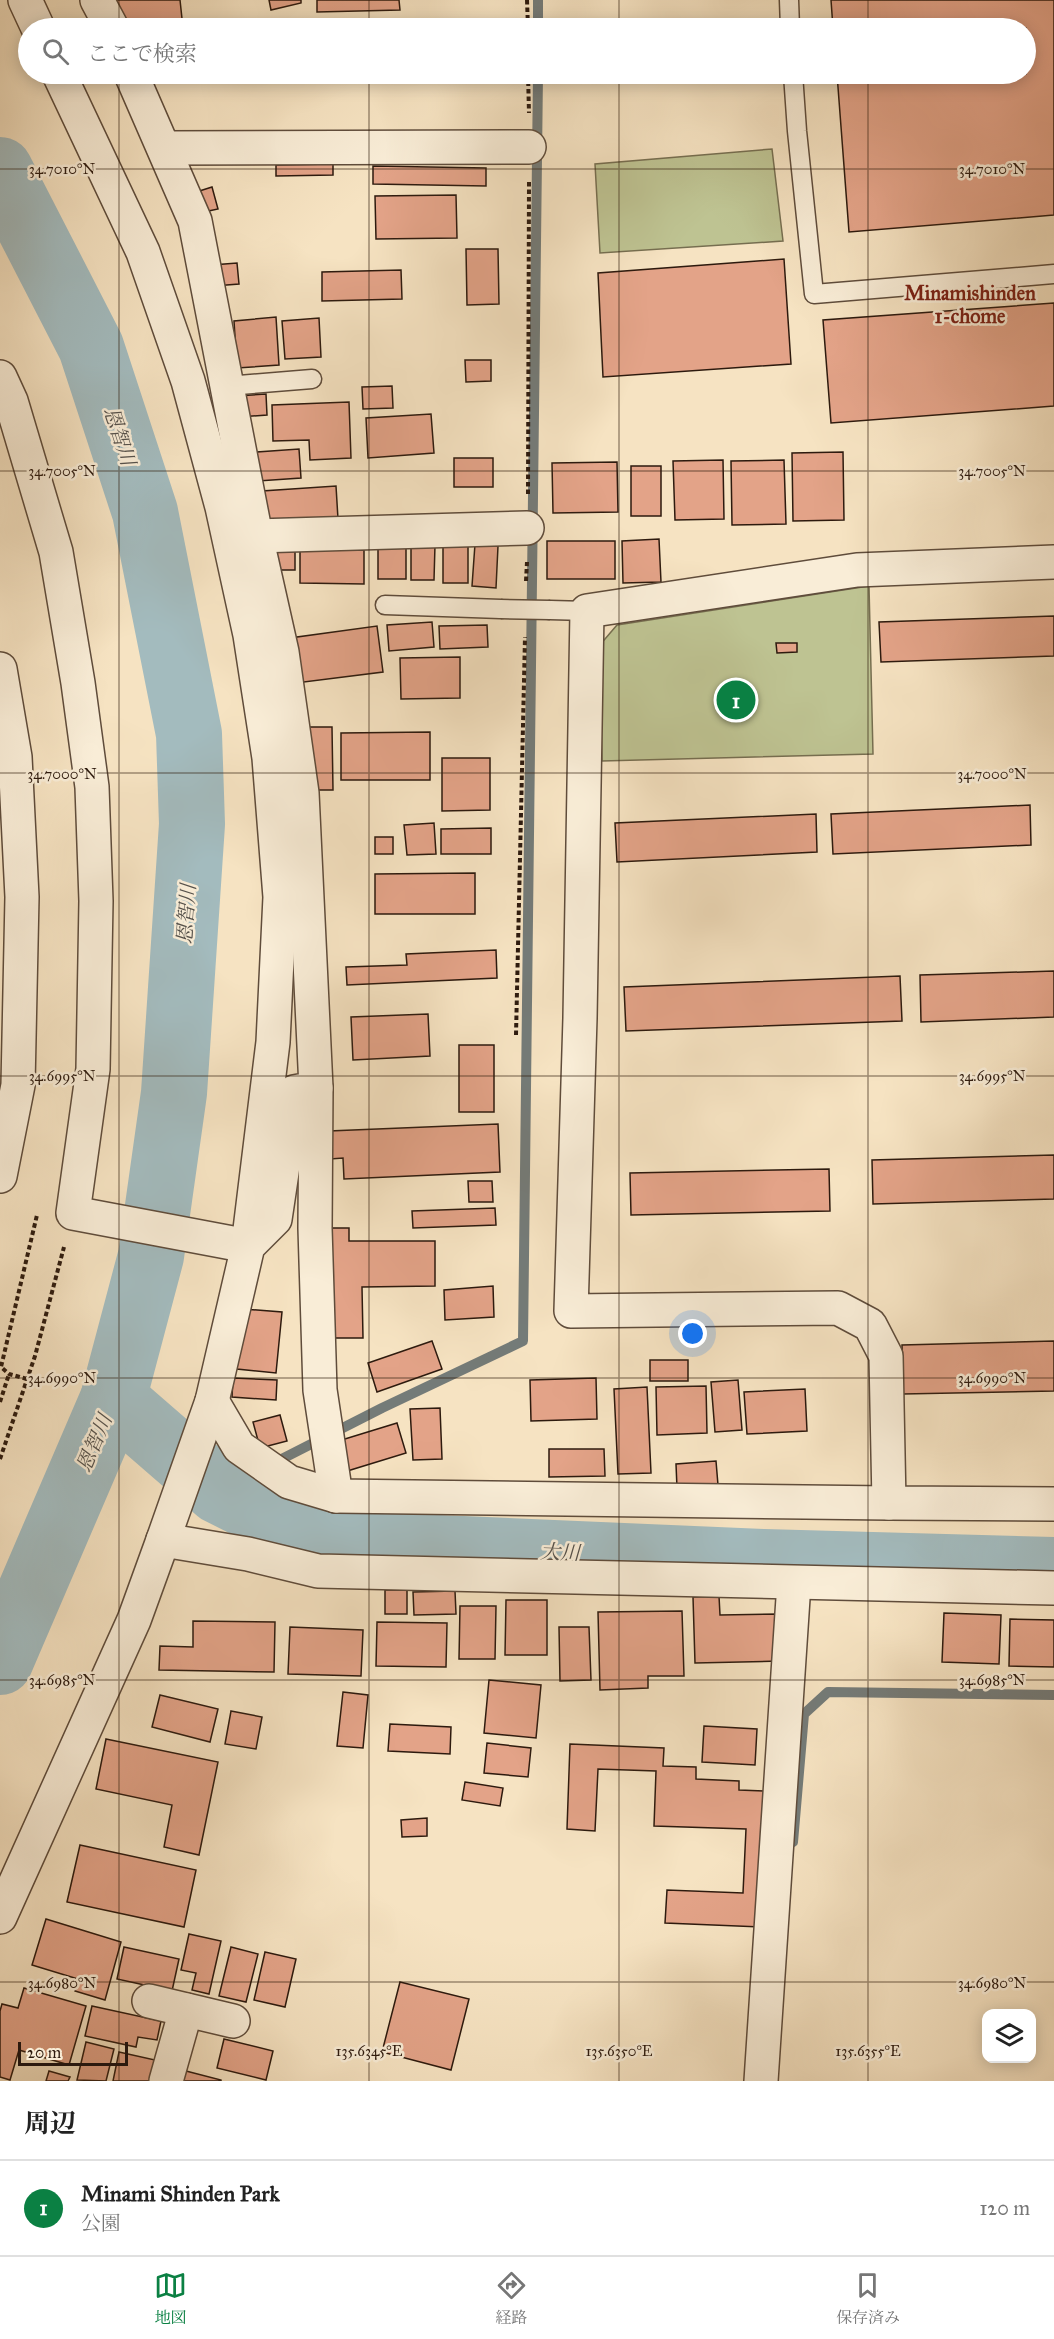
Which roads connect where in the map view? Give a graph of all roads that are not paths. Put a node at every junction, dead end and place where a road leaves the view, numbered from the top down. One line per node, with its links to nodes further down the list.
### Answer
1 (25, 0): 4 (street)
2 (97, 0): 5 (street)
3 (789, 0): 6 (lane)
4 (33, 18)
5 (107, 18)
6 (790, 18)
7 (64, 84): 25 (street)
8 (135, 84): 11 (street)
9 (794, 84): 12 (lane)
10 (529, 147): 11 (street)
11 (164, 148): 15 (street)
12 (1054, 274)
13 (0, 377): 25 (street)
14 (312, 379): 15 (lane)
15 (227, 386): 17 (street)
16 (527, 528): 17 (street)
17 (256, 536): 23 (street)
18 (1054, 562): 20 (street)
19 (385, 605): 20 (lane, bridge)
20 (587, 611): 28 (street)
21 (0, 669): 22 (street)
22 (9, 1085): 24 (street)
23 (316, 1088): 25 (street); 27 (street)
24 (0, 1176)
25 (248, 1246): 26 (street)
26 (212, 1401): 27 (street); 30 (street)
27 (336, 1496): 28 (street)
28 (889, 1503): 29 (street)
29 (1054, 1504)
30 (164, 1540): 31 (street); 33 (street)
31 (794, 1583): 32 (street); 38 (street)
32 (1054, 1588)
33 (0, 1917)
34 (149, 2001): 35 (street)
35 (186, 2010): 36 (street); 37 (street)
36 (233, 2021)
37 (166, 2081)
38 (761, 2081)

